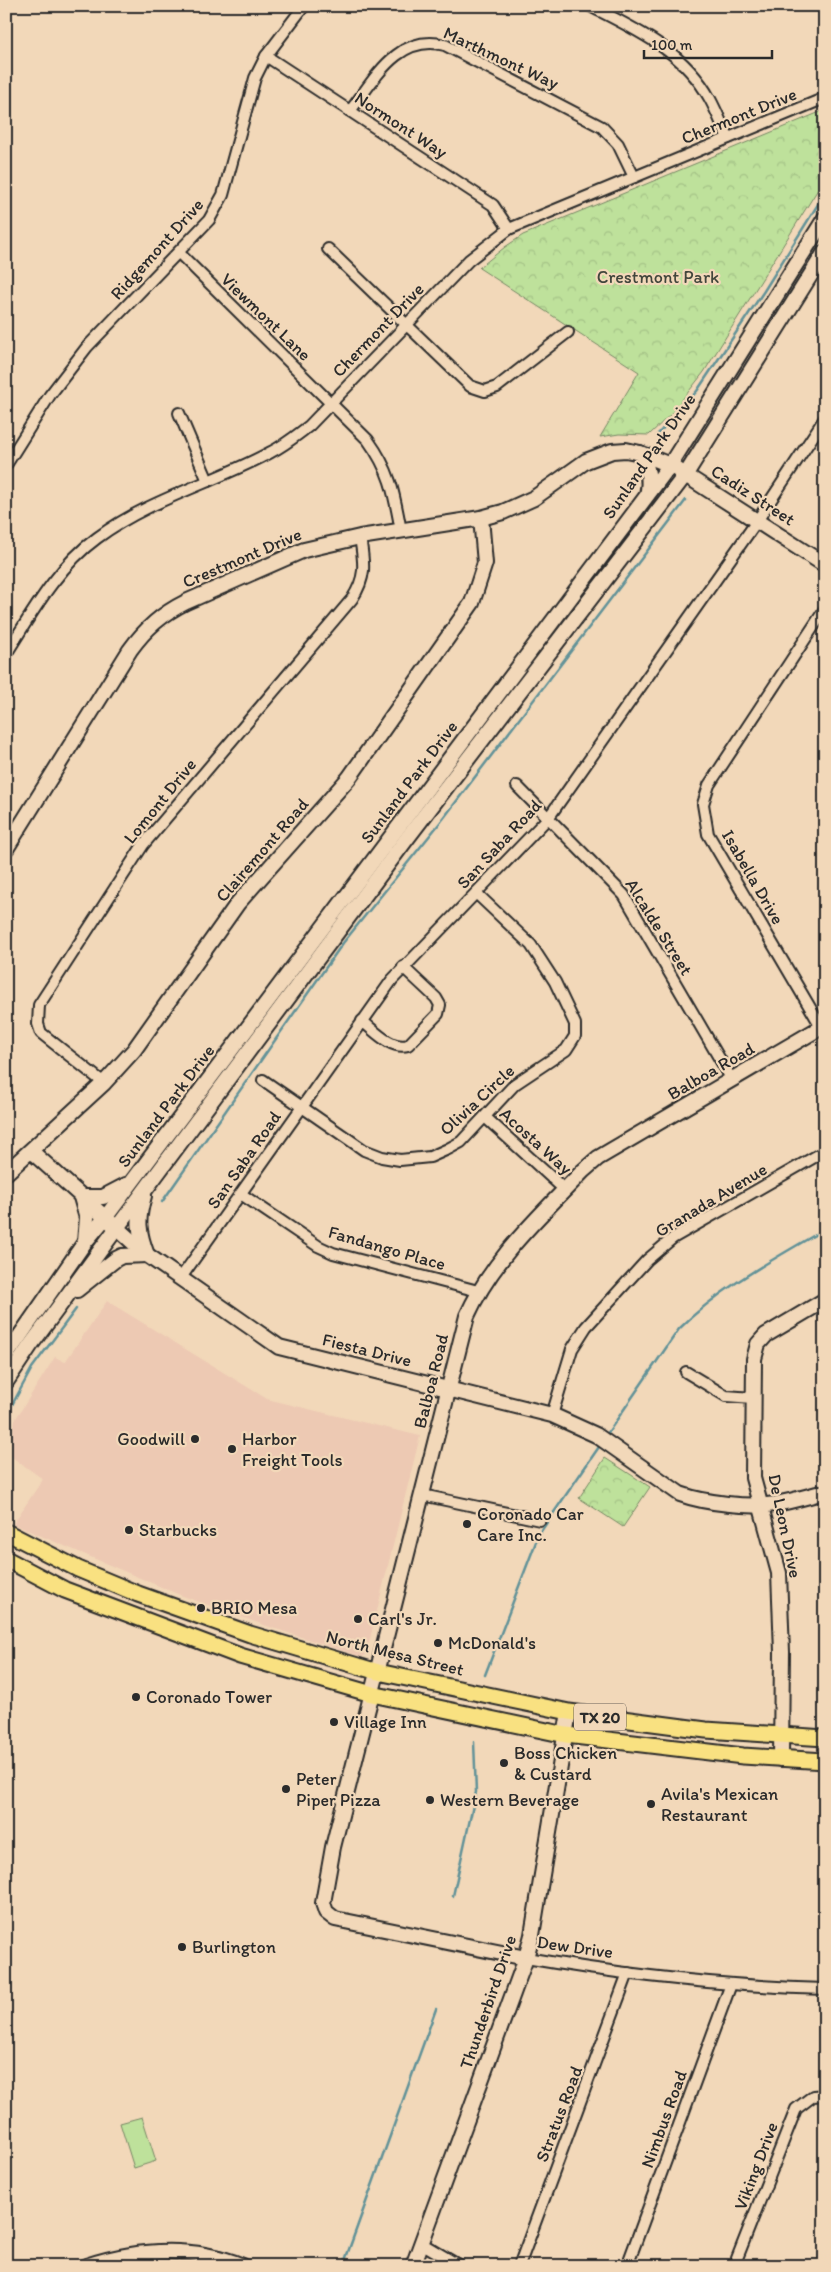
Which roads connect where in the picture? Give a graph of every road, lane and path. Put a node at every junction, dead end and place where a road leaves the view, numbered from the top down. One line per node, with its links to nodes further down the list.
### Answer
1 (304, 6): 3 (street, Ridgemont Drive)
2 (590, 6): 6 (street)
3 (266, 56): 5 (street, Normont Way); 12 (street, Ridgemont Drive)
4 (825, 98): 6 (street, Chermont Drive)
5 (350, 111): 7 (street, Marthmont Way); 9 (street, Normont Way)
6 (728, 138): 7 (street, Chermont Drive)
7 (634, 176): 9 (street, Chermont Drive)
8 (825, 218): 20 (street, Sunland Park Drive)
9 (509, 229): 13 (street, Chermont Drive)
10 (328, 249): 13 (street)
11 (825, 252): 21 (street, Sunland Park Drive)
12 (179, 254): 15 (street, Viewmont Lane); 19 (street, Ridgemont Drive)
13 (406, 325): 14 (street); 15 (street, Chermont Drive)
14 (568, 332)
15 (331, 402): 22 (street, Chermont Drive); 26 (street, Viewmont Lane)
16 (179, 413): 22 (street)
17 (824, 423): 25 (street, San Saba Road)
18 (640, 453): 20 (street, Crestmont Drive); 23 (street); 24 (street, Crestmont Drive)
19 (6, 465)
20 (670, 465): 21 (street, Crestmont Drive); 23 (street, Sunland Park Drive)
21 (686, 474): 25 (street, Cadiz Street); 47 (street, Sunland Park Drive)
22 (208, 481): 30 (street, Chermont Drive)
23 (646, 497): 46 (street, Sunland Park Drive)
24 (481, 518): 26 (street, Crestmont Drive); 40 (street, Clairemont Road)
25 (757, 521): 28 (street, Cadiz Street); 32 (street, San Saba Road)
26 (401, 531): 27 (street, Crestmont Drive)
27 (360, 537): 33 (street, Crestmont Drive); 40 (street, Lomont Drive)
28 (825, 565)
29 (825, 609): 37 (street, Isabella Drive)
30 (6, 654)
31 (517, 786): 32 (street, Alcalde Street)
32 (549, 817): 34 (street, San Saba Road); 39 (street, Alcalde Street)
33 (6, 848)
34 (476, 893): 35 (street, San Saba Road); 42 (street, Olivia Circle)
35 (403, 967): 36 (street, San Saba Road); 36 (street)
36 (362, 1021): 41 (street, San Saba Road)
37 (824, 1028): 39 (street, Balboa Road)
38 (264, 1080): 41 (street, Olivia Circle)
39 (732, 1080): 48 (street, Balboa Road)
40 (104, 1083): 43 (street, Clairemont Road)
41 (302, 1108): 42 (street, Olivia Circle); 49 (street, San Saba Road)
42 (485, 1117): 48 (street, Acosta Way)
43 (31, 1151): 45 (street, Clairemont Road); 50 (street, Fiesta Drive)
44 (825, 1151): 64 (street, Granada Avenue)
45 (6, 1173)
46 (132, 1181): 50 (street); 51 (street, Sunland Park Drive)
47 (146, 1188): 52 (street, Sunland Park Drive); 54 (street)
48 (565, 1190): 56 (street, Balboa Road)
49 (241, 1194): 55 (street, San Saba Road); 56 (street, Fandango Place)
50 (81, 1197): 51 (street, Fiesta Drive); 53 (street)
51 (105, 1218): 52 (street, Fiesta Drive); 53 (street, Sunland Park Drive)
52 (116, 1229): 54 (street, Fiesta Drive); 58 (street, Sunland Park Drive)
53 (85, 1242): 59 (street, Sunland Park Drive)
54 (147, 1255): 55 (street, Fiesta Drive); 58 (street)
55 (180, 1279): 62 (street, Fiesta Drive)
56 (478, 1291): 62 (street, Balboa Road)
57 (825, 1300): 63 (street, De Leon Drive)
58 (62, 1302): 61 (street, Sunland Park Drive)
59 (6, 1356)
60 (686, 1372): 63 (street)
61 (7, 1378)
62 (448, 1389): 64 (street, Fiesta Drive); 66 (street, Balboa Road)
63 (753, 1398): 67 (street, De Leon Drive)
64 (552, 1415): 67 (street, Fiesta Drive)
65 (825, 1492): 67 (street, Fiesta Drive)
66 (422, 1495): 68 (street); 75 (street, Balboa Road)
67 (760, 1505): 79 (street, De Leon Drive)
68 (540, 1520)
69 (6, 1532): 71 (main road, North Mesa Street / TX 20)
70 (6, 1559): 72 (main road, TX 20)
71 (78, 1569): 72 (main road); 73 (main road, North Mesa Street / TX 20)
72 (65, 1590): 74 (main road, TX 20)
73 (250, 1634): 74 (main road); 75 (main road, North Mesa Street / TX 20)
74 (240, 1656): 76 (main road, TX 20)
75 (378, 1672): 76 (street, Balboa Road); 77 (main road, North Mesa Street / TX 20)
76 (372, 1694): 78 (main road, TX 20); 83 (street, Balboa Road)
77 (569, 1712): 78 (street, Thunderbird Drive); 79 (main road, North Mesa Street / TX 20)
78 (566, 1735): 81 (main road, TX 20); 84 (street, Thunderbird Drive)
79 (781, 1737): 80 (main road, North Mesa Street / TX 20); 81 (street, De Leon Drive)
80 (825, 1738)
81 (780, 1759): 82 (main road, TX 20)
82 (825, 1761)
83 (326, 1912): 84 (street, Dew Drive)
84 (526, 1958): 85 (street, Dew Drive); 89 (street, Thunderbird Drive)
85 (628, 1973): 86 (street, Dew Drive); 94 (street, Stratus Road)
86 (731, 1984): 87 (street, Dew Drive); 95 (street, Nimbus Road)
87 (825, 1989)
88 (825, 2095): 96 (street, Viking Drive)
89 (421, 2243): 92 (street, Thunderbird Drive); 93 (street)
90 (86, 2266): 91 (street)
91 (243, 2266)
92 (412, 2266)
93 (460, 2266)
94 (519, 2266)
95 (627, 2266)
96 (734, 2266)

